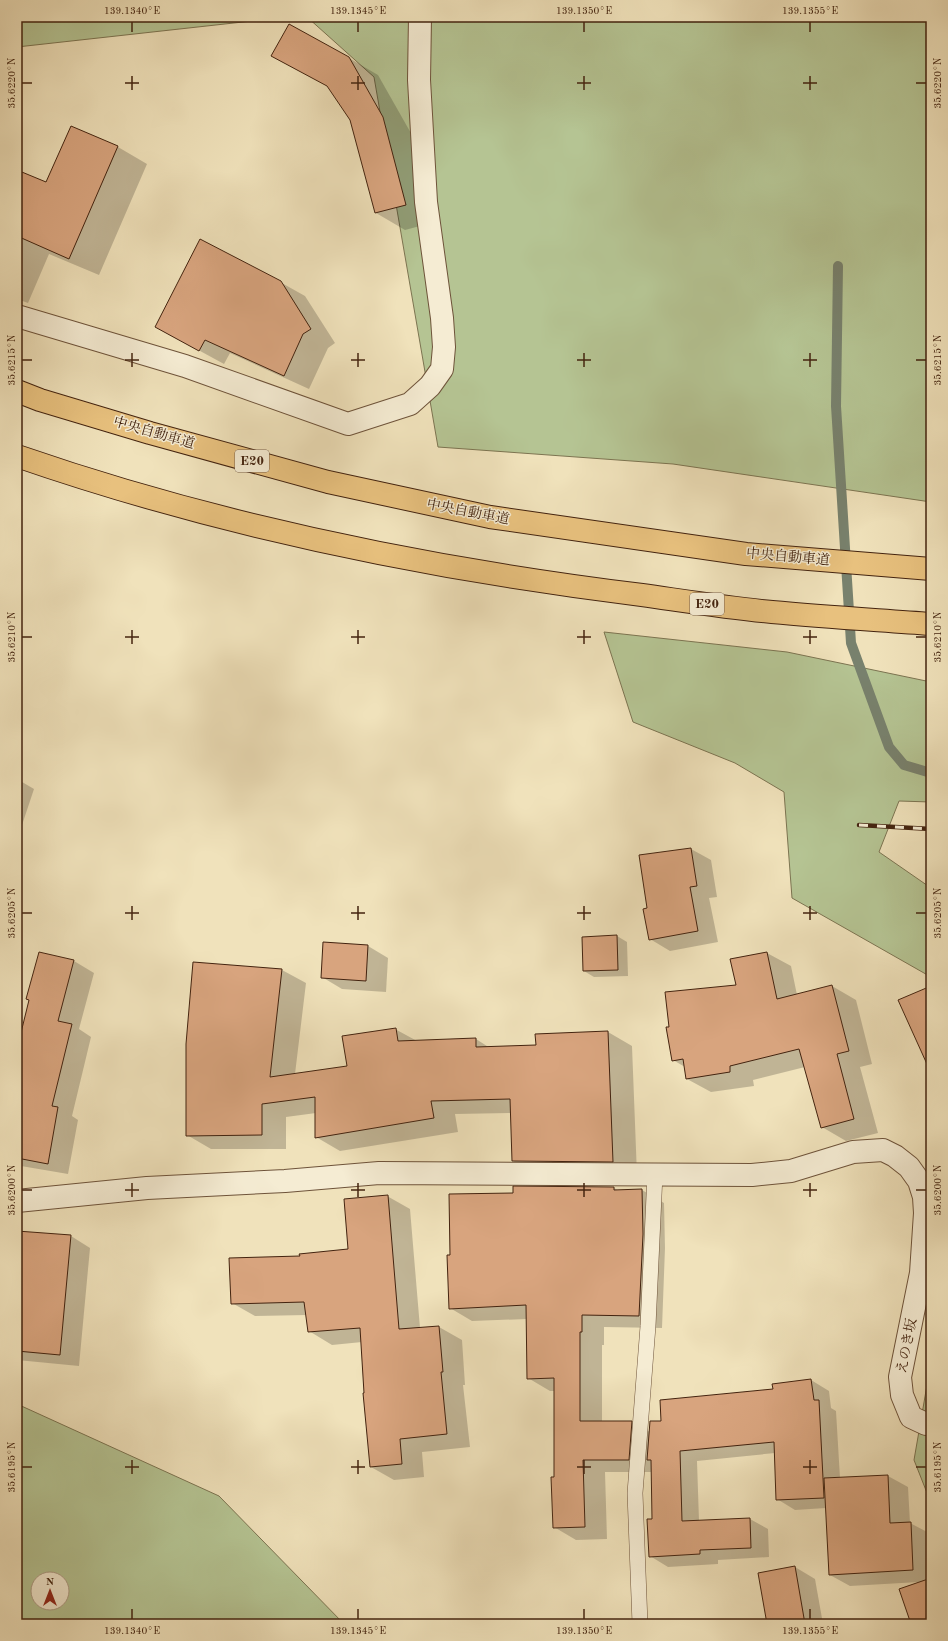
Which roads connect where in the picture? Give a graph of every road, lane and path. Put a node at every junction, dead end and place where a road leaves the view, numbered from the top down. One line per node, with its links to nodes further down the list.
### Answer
1 (420, 17): 2 (street)
2 (17, 316)
3 (17, 391): 5 (highway, 中央自動車道 / E20)
4 (17, 456): 6 (highway, E20)
5 (931, 569)
6 (931, 624)
7 (655, 1174): 8 (street); 9 (street, えのき坂); 10 (lane)
8 (17, 1201)
9 (931, 1424)
10 (640, 1624)

